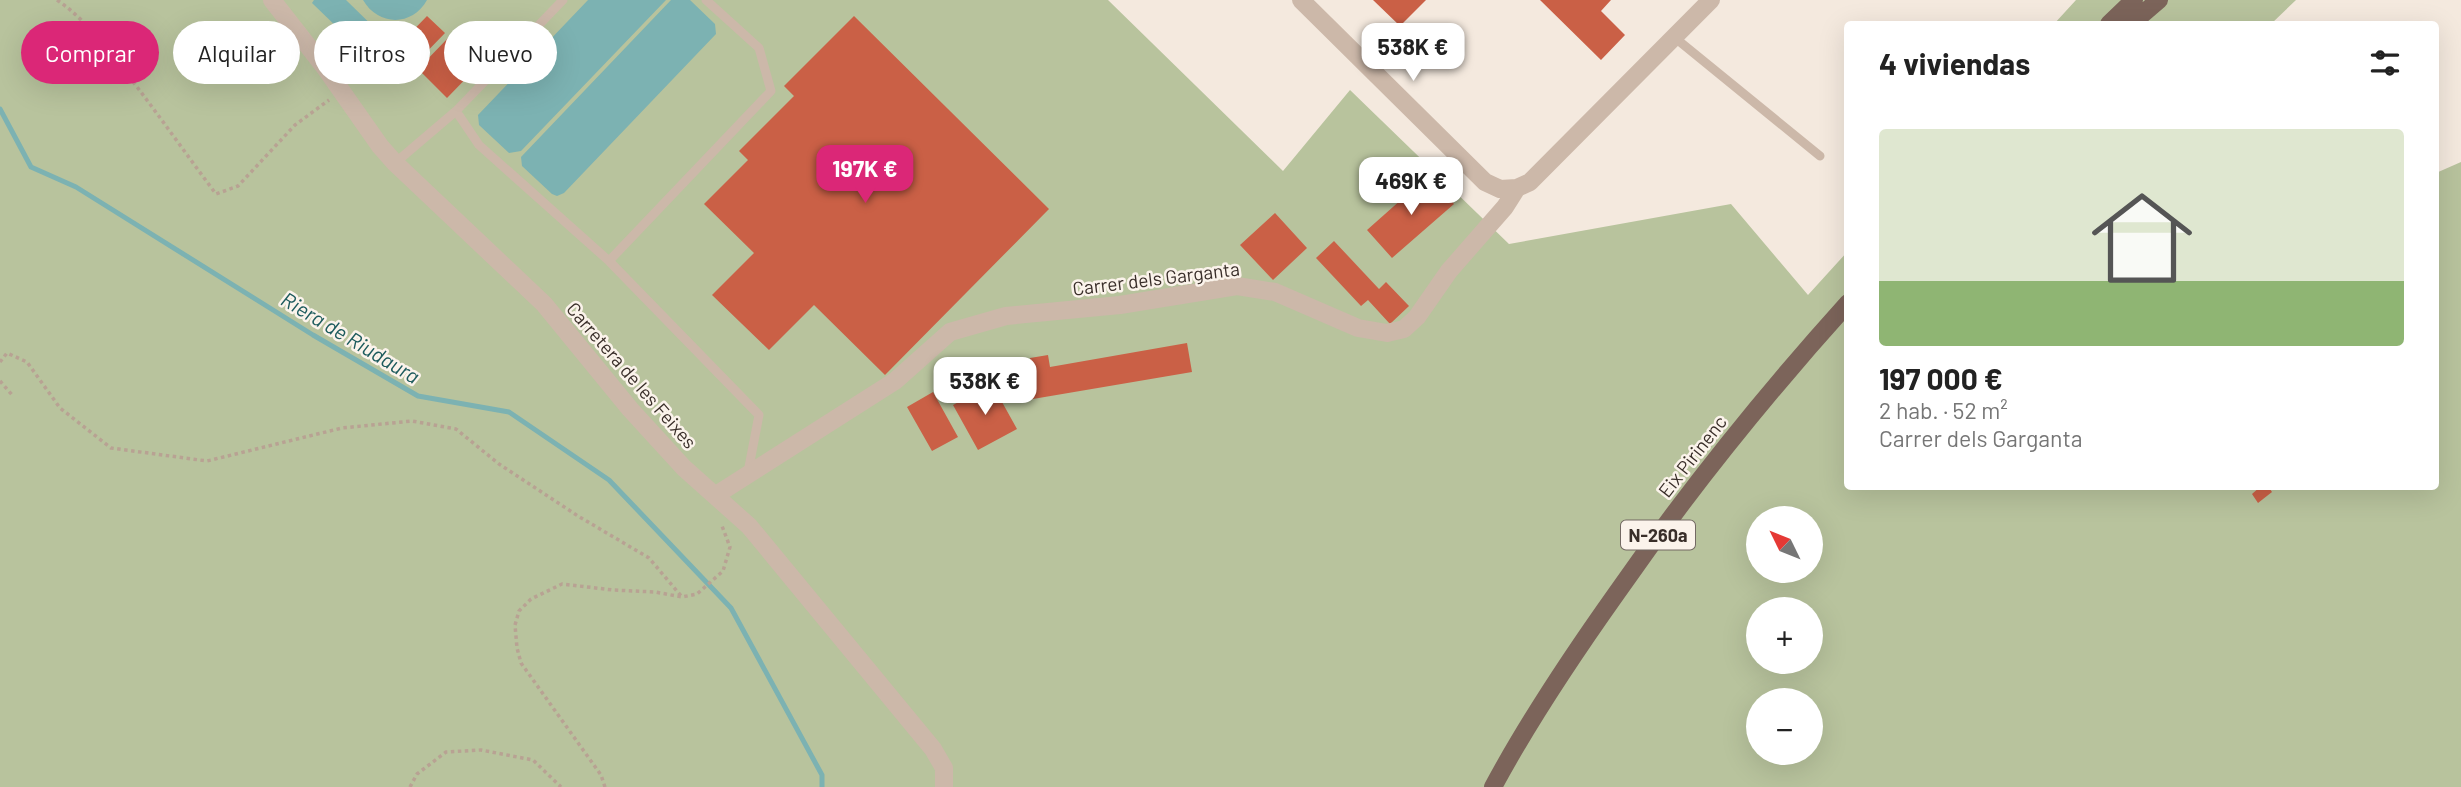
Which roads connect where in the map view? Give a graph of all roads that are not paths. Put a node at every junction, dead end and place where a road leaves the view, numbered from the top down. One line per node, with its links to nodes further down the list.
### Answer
1 (272, 0): 11 (street, Carretera de les Feixes)
2 (563, 0): 9 (lane)
3 (706, 0): 13 (lane)
4 (1301, 0): 12 (street)
5 (1711, 0): 8 (street, Carrer dels Garganta)
6 (2159, 0): 7 (main road)
7 (2124, 13)
8 (1674, 37): 10 (lane); 12 (street, Carrer dels Garganta)
9 (456, 111): 11 (lane); 13 (lane)
10 (1820, 156)
11 (395, 163): 16 (street, Carretera de les Feixes)
12 (1517, 188): 15 (street, Carrer dels Garganta)
13 (609, 261): 15 (lane)
14 (1844, 308): 18 (main road, Eix Pirinenc / N-260a)
15 (747, 474): 16 (street, Carrer dels Garganta)
16 (716, 495): 17 (street, Carretera de les Feixes)
17 (944, 787)
18 (1493, 787)

